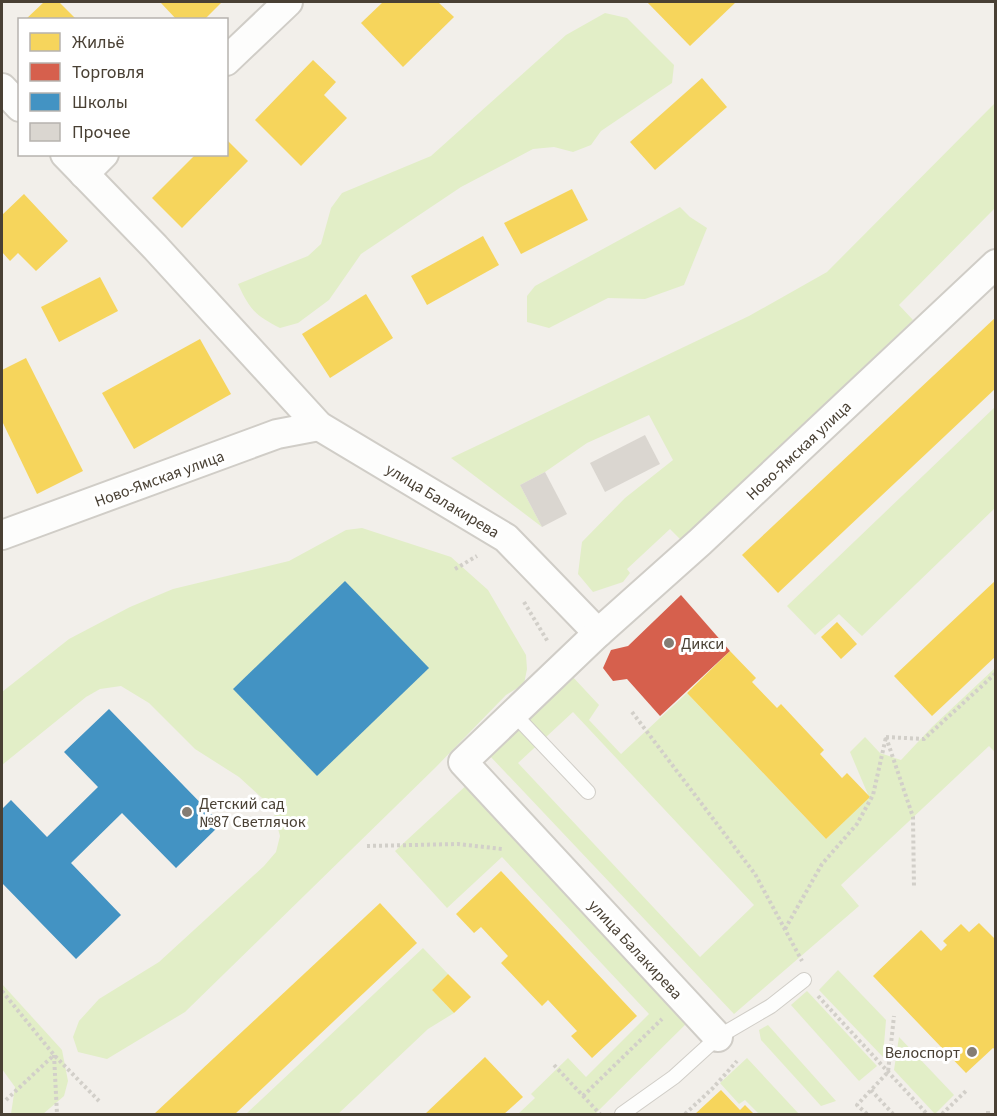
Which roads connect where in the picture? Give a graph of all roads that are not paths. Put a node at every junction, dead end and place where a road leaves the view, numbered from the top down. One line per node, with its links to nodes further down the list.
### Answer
1 (288, 2): 2 (street)
2 (228, 58)
3 (2, 88): 4 (street)
4 (18, 105)
5 (98, 156): 6 (street)
6 (74, 164): 8 (street, улица Балакирева)
7 (996, 264): 10 (street, Ново-Ямская улица)
8 (319, 426): 9 (street, Ново-Ямская улица); 10 (street, улица Балакирева)
9 (2, 536)
10 (598, 633): 11 (street, улица Балакирева)
11 (514, 714): 12 (lane); 14 (street, улица Балакирева)
12 (588, 792)
13 (804, 980): 14 (lane)
14 (718, 1037): 15 (lane)
15 (622, 1114)

